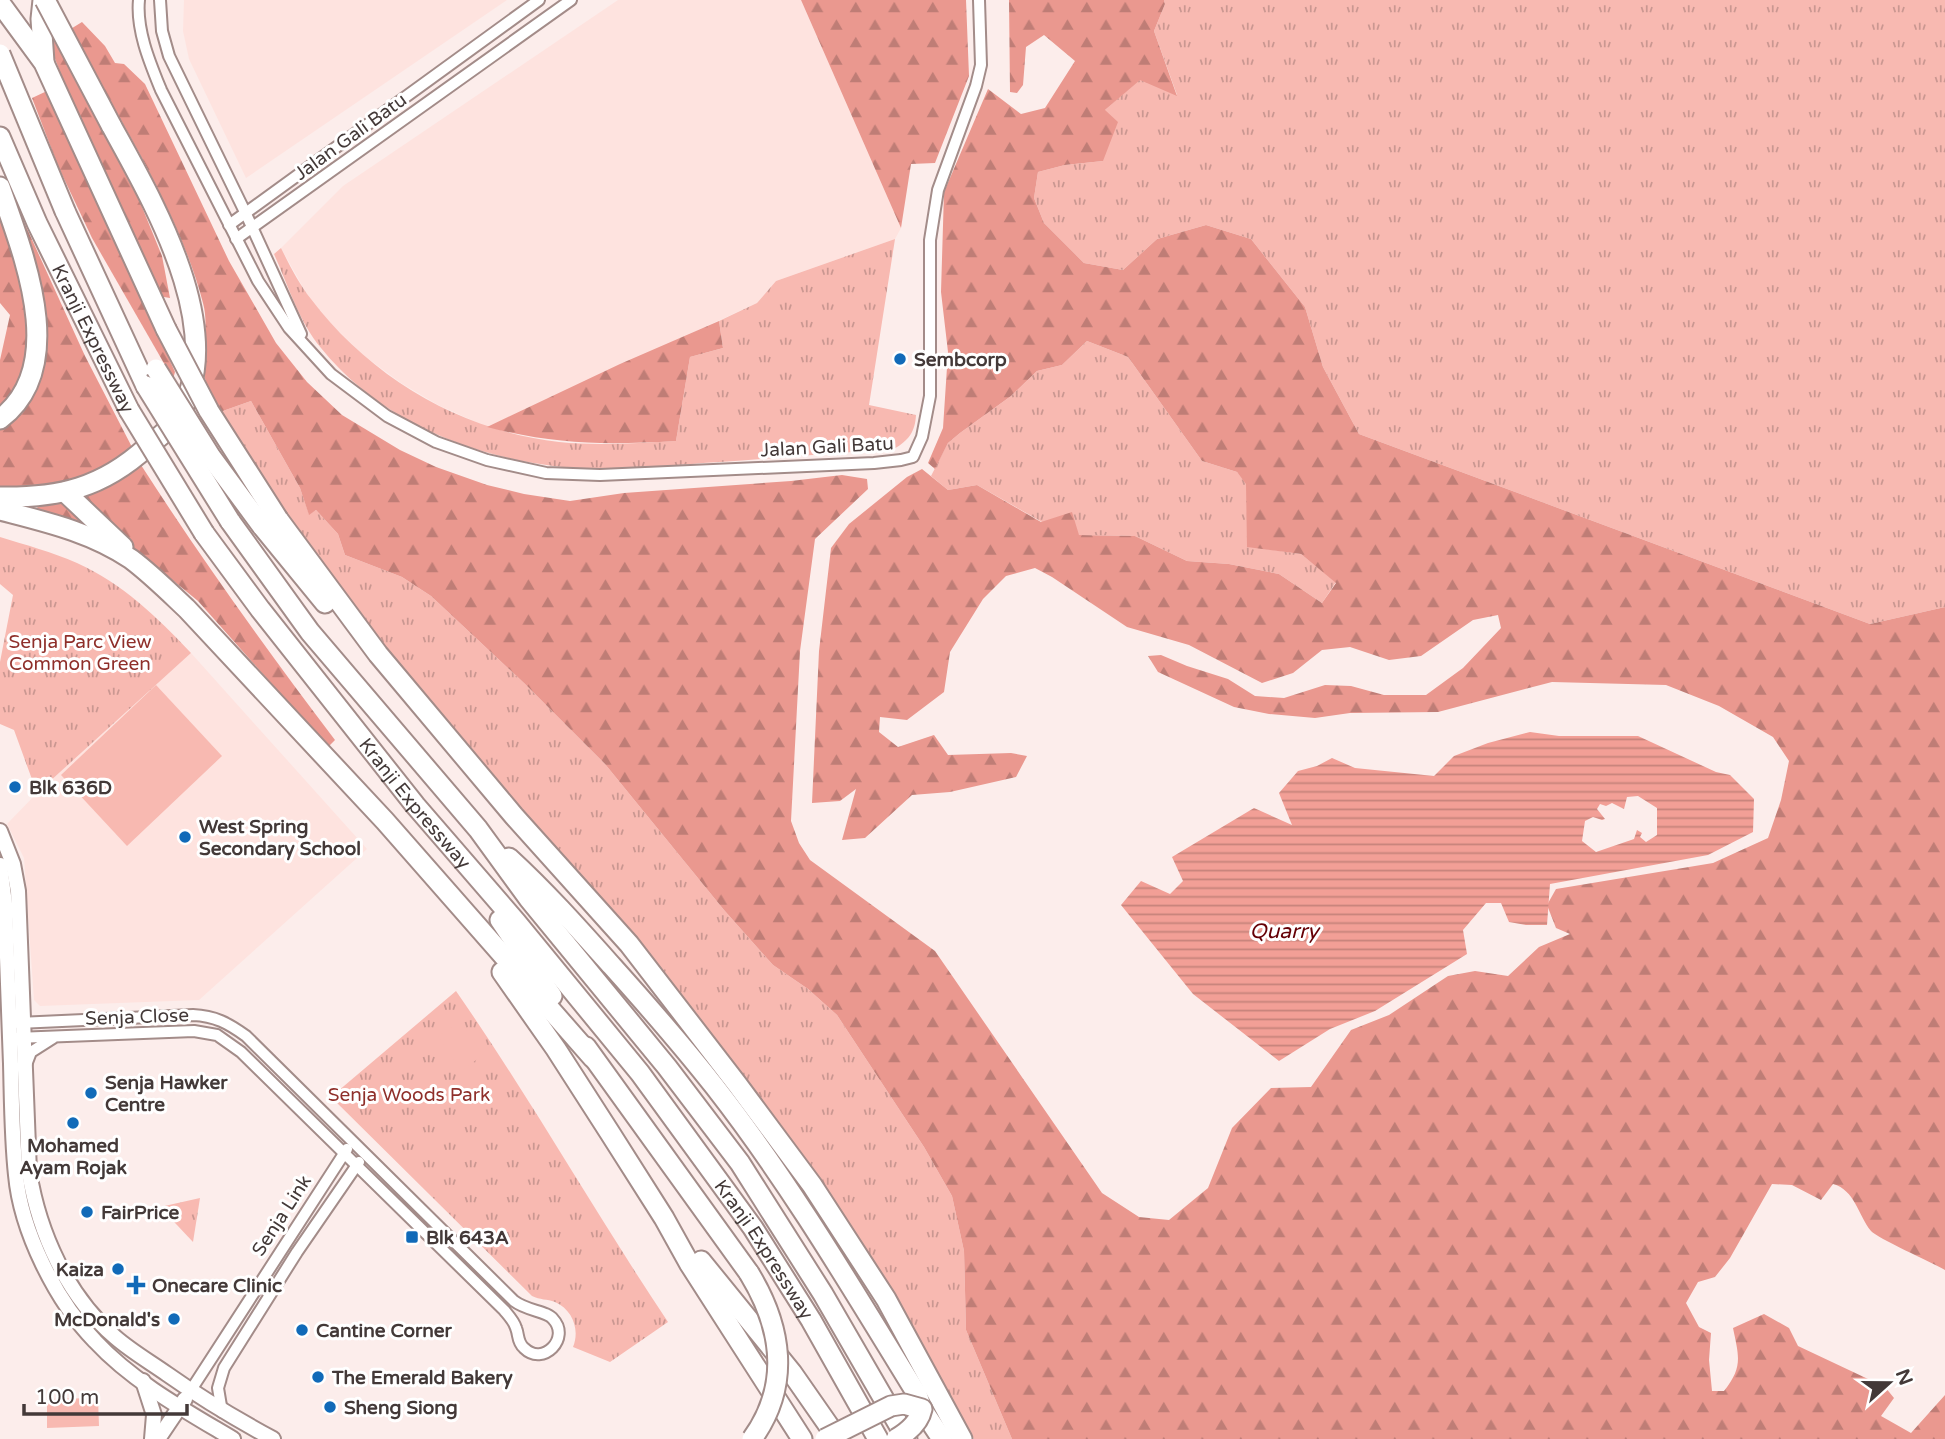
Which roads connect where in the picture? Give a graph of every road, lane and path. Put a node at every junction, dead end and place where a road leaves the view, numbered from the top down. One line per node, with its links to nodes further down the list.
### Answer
1 (44, 0): 9 (highway); 19 (highway, bridge)
2 (139, 0): 13 (street, Jalan Gali Batu)
3 (160, 0): 12 (street, Jalan Gali Batu)
4 (539, 0): 12 (street, Jalan Gali Batu)
5 (571, 0): 14 (street, Jalan Gali Batu)
6 (979, 0): 16 (street, Jalan Gali Batu)
7 (0, 3): 9 (highway)
8 (0, 54): 17 (highway, Kranji Expressway, bridge)
9 (44, 63): 22 (highway, bridge)
10 (0, 137): 26 (highway, Kranji Expressway, bridge)
11 (0, 187): 18 (highway)
12 (246, 214): 13 (street, Jalan Gali Batu); 14 (street, Jalan Gali Batu)
13 (229, 225): 15 (street, Jalan Gali Batu)
14 (252, 228): 15 (street, Jalan Gali Batu); 16 (street, Jalan Gali Batu)
15 (236, 239): 16 (street, Jalan Gali Batu)
16 (311, 351)
17 (151, 377): 22 (highway, bridge); 24 (highway, Kranji Expressway, bridge)
18 (0, 419)
19 (65, 492): 20 (highway); 23 (highway)
20 (0, 498)
21 (0, 510): 23 (highway)
22 (270, 522): 40 (highway)
23 (154, 578): 28 (highway)
24 (478, 828): 44 (highway); 56 (highway)
25 (0, 831): 29 (street)
26 (455, 852): 31 (highway); 54 (highway, Kranji Expressway)
27 (0, 866): 29 (street)
28 (450, 896): 31 (highway); 37 (highway)
29 (17, 1031): 30 (street, Senja Close); 32 (street); 33 (street, Senja Close); 41 (street)
30 (55, 1036): 32 (street); 34 (street, Senja Close)
31 (593, 1058): 50 (highway, bridge)
32 (25, 1073): 42 (street)
33 (353, 1142): 34 (street); 35 (street, Senja Close)
34 (344, 1153): 36 (street, Senja Close); 42 (street, Senja Link)
35 (365, 1154): 36 (street); 38 (street, Senja Close)
36 (357, 1166): 39 (street, Senja Close); 45 (street, Senja Link)
37 (664, 1218): 51 (highway); 53 (highway)
38 (536, 1312): 39 (street); 39 (street, Senja Close)
39 (517, 1331)
40 (928, 1374): 57 (highway); 58 (highway)
41 (144, 1381): 43 (street); 46 (street)
42 (191, 1390): 43 (street, Senja Link); 45 (street)
43 (180, 1407): 47 (street, Senja Link); 48 (street)
44 (922, 1409): 52 (highway, bridge); 55 (highway, bridge); 57 (highway)
45 (222, 1412): 49 (street)
46 (152, 1439)
47 (158, 1439)
48 (233, 1439)
49 (273, 1439)
50 (752, 1439)
51 (802, 1439)
52 (825, 1439)
53 (838, 1439)
54 (878, 1439)
55 (896, 1439)
56 (907, 1439)
57 (944, 1439)
58 (962, 1439)

